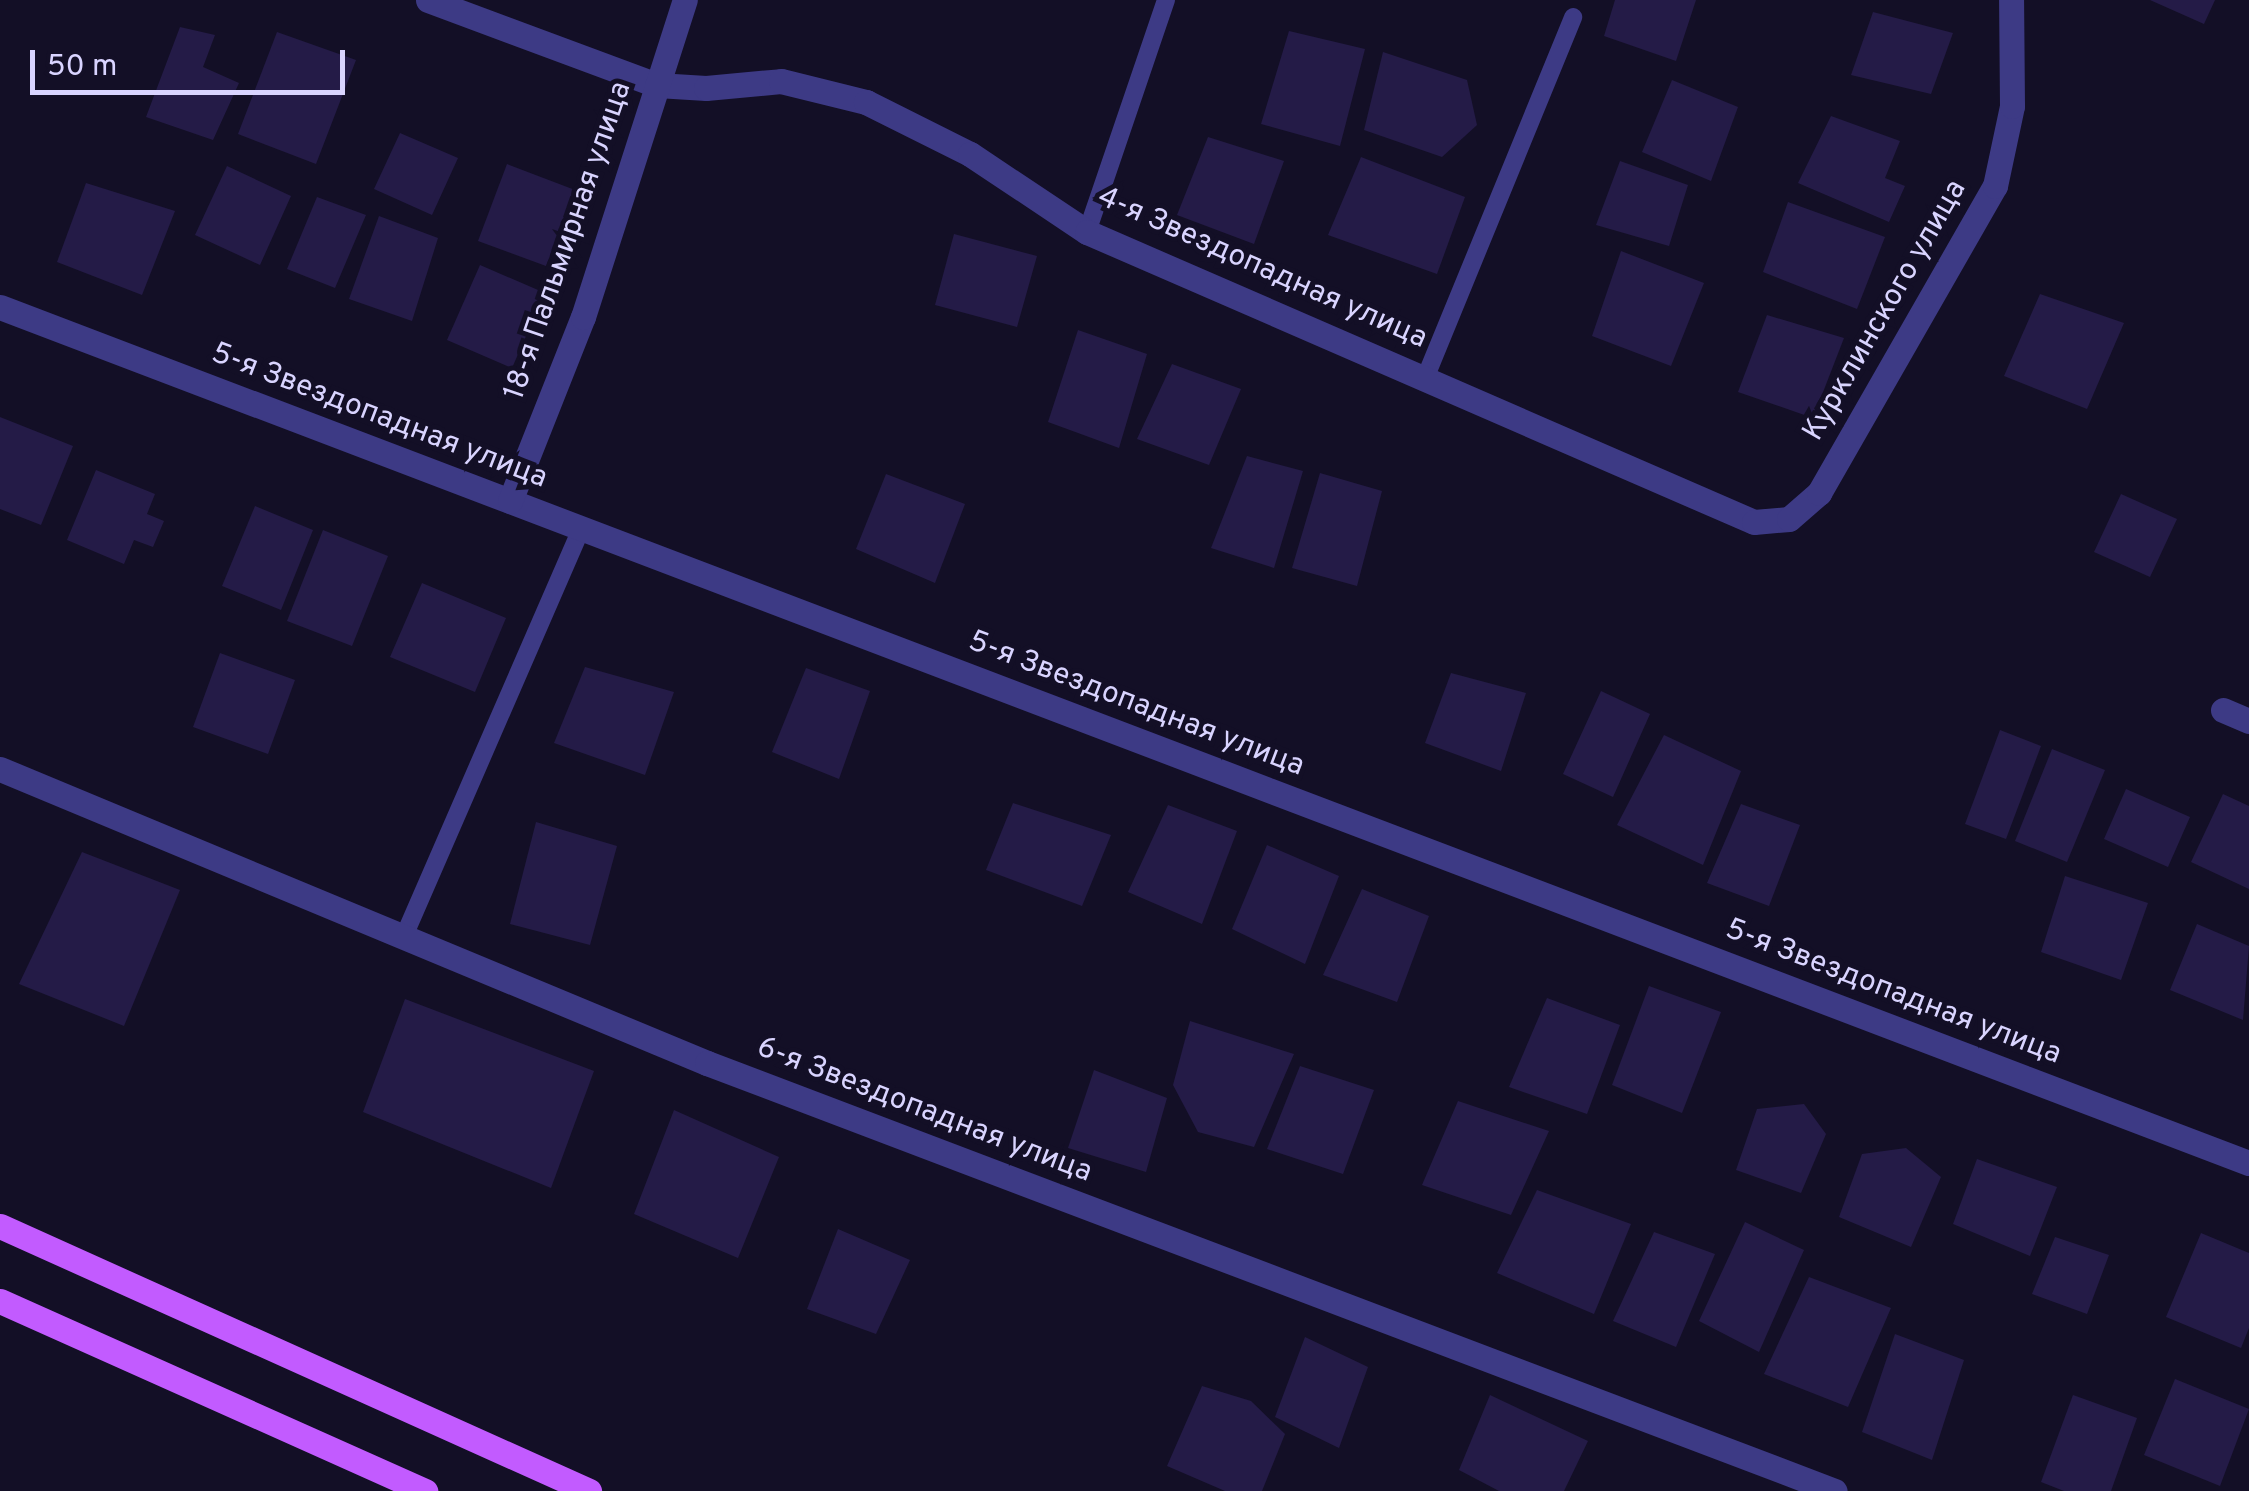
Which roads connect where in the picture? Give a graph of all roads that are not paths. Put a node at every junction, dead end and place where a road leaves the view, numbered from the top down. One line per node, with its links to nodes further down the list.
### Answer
1 (428, 0): 6 (street, 4-я Звездопадная улица)
2 (685, 0): 6 (street, 18-я Пальмирная улица)
3 (1166, 0): 7 (lane)
4 (2011, 0): 11 (street, Курклинского улица)
5 (1574, 17): 9 (lane)
6 (658, 85): 7 (street, 4-я Звездопадная улица); 10 (street, 18-я Пальмирная улица)
7 (1086, 232): 9 (street, 4-я Звездопадная улица)
8 (0, 306): 10 (street, 5-я Звездопадная улица)
9 (1426, 376): 11 (street, 4-я Звездопадная улица)
10 (510, 501): 12 (street, 5-я Звездопадная улица)
11 (1789, 519)
12 (580, 528): 16 (lane); 17 (street, 5-я Звездопадная улица)
13 (2223, 710): 14 (street)
14 (2249, 721)
15 (0, 769): 16 (street, 6-я Звездопадная улица)
16 (405, 934): 22 (street, 6-я Звездопадная улица)
17 (2249, 1164)
18 (0, 1226): 21 (main road)
19 (0, 1301): 20 (main road)
20 (424, 1491)
21 (589, 1491)
22 (1835, 1491)

